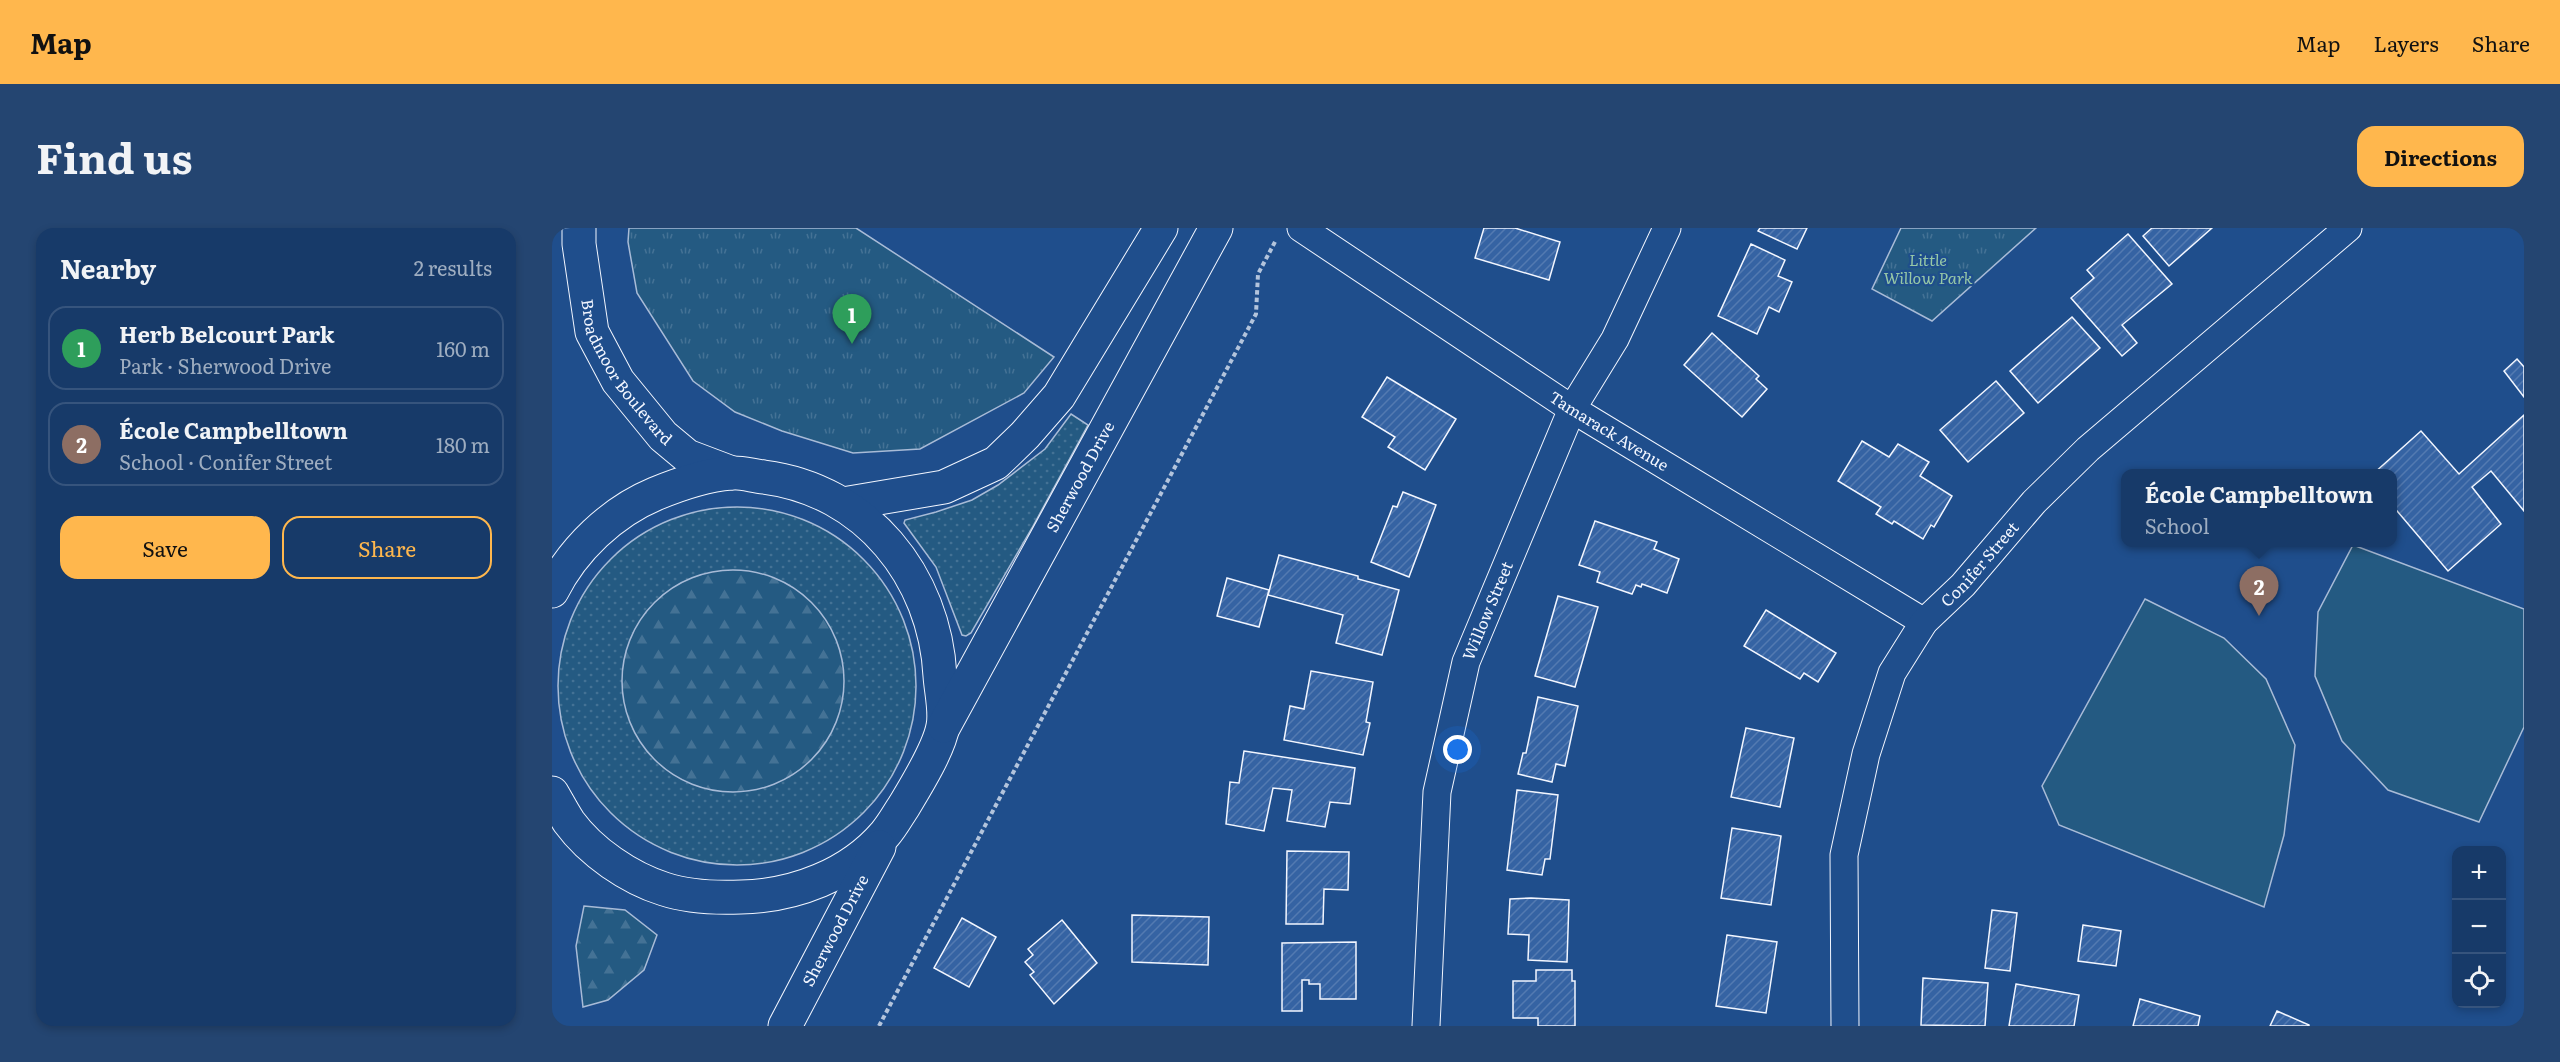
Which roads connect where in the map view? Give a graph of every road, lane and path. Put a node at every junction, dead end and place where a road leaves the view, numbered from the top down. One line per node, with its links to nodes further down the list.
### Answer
1 (579, 228): 8 (main road, Broadmoor Boulevard)
2 (1161, 228): 9 (main road)
3 (1216, 228): 12 (main road, Sherwood Drive)
4 (1667, 228): 7 (street, Willow Street)
5 (2348, 228): 11 (street, Conifer Street)
6 (1289, 233): 7 (street, Tamarack Avenue); 16 (path)
7 (1572, 409): 11 (street, Tamarack Avenue); 17 (street, Willow Street)
8 (732, 473): 9 (main road); 10 (main road)
9 (843, 504): 12 (main road)
10 (552, 591)
11 (1924, 622): 18 (street, Conifer Street)
12 (944, 726): 14 (main road, Sherwood Drive)
13 (552, 794): 14 (main road)
14 (886, 834): 15 (main road, Sherwood Drive)
15 (785, 1026)
16 (879, 1026)
17 (1426, 1026)
18 (1845, 1026)

